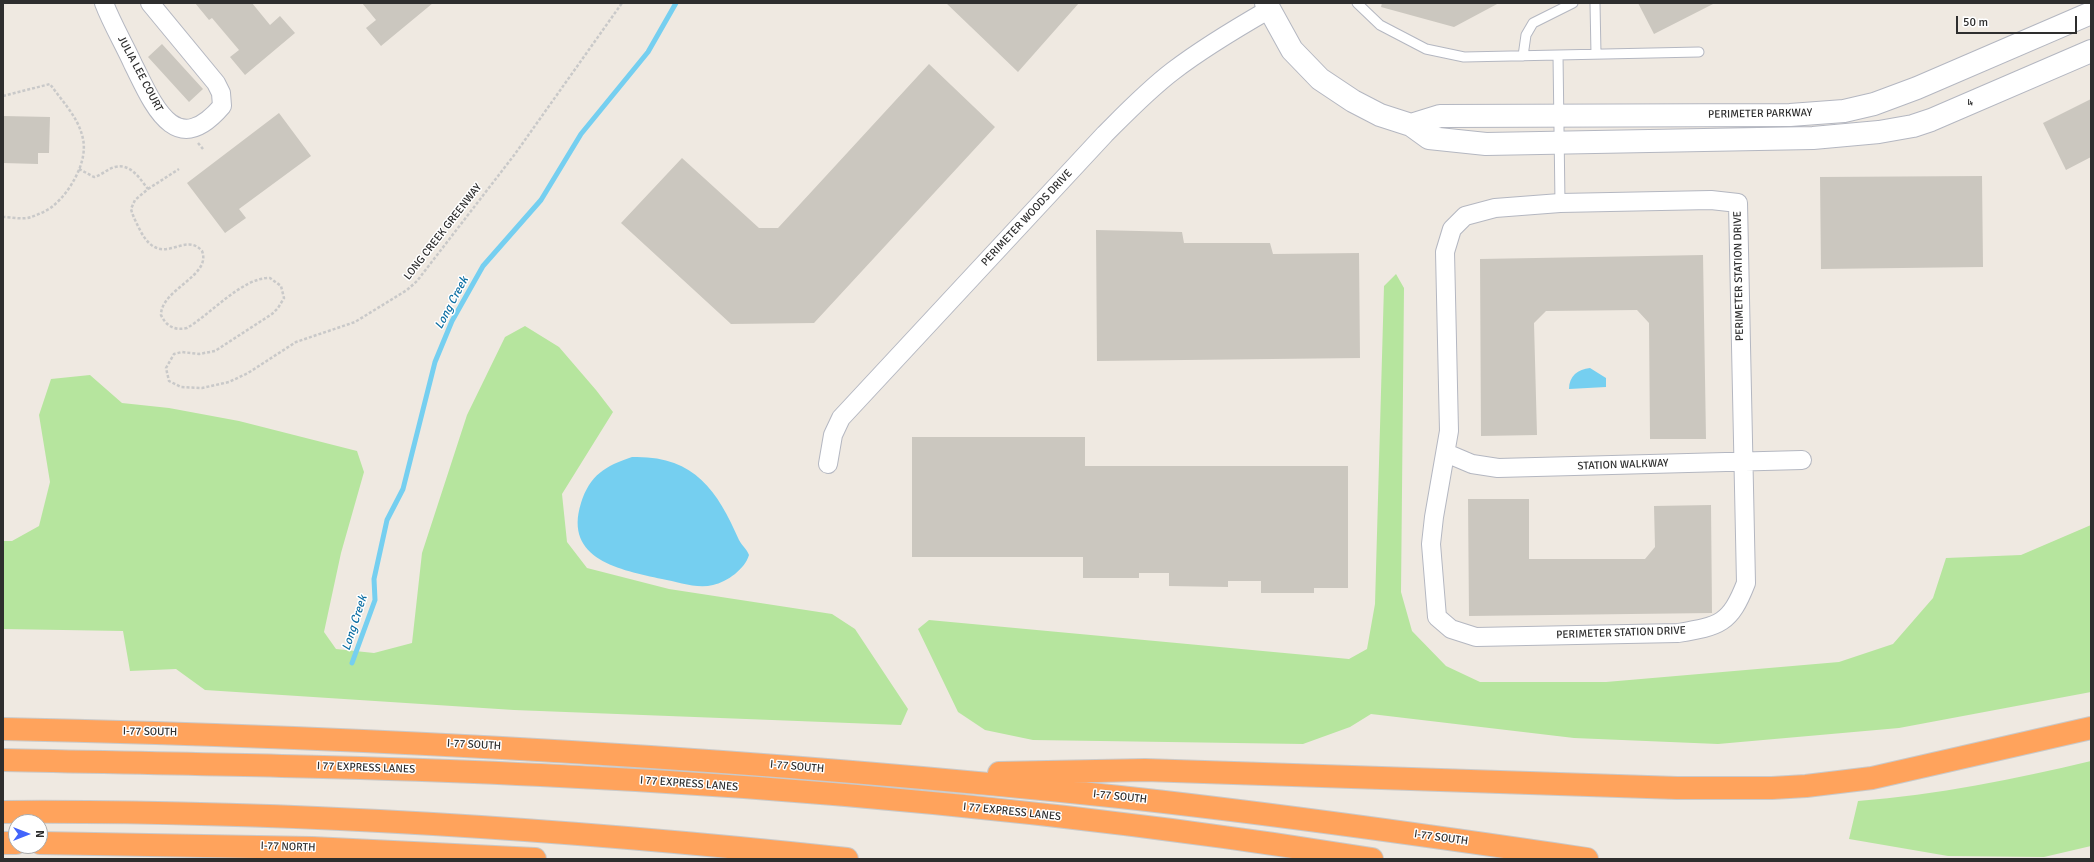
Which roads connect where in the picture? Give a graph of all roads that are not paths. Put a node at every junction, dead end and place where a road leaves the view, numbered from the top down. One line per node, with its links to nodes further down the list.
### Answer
1 (104, 3): 2 (street, JULIA LEE COURT)
2 (150, 3)
3 (1357, 3): 12 (lane)
4 (1573, 3): 12 (lane)
5 (1595, 3): 10 (lane)
6 (1267, 7): 15 (street, PERIMETER PARKWAY); 22 (street, PERIMETER WOODS DRIVE)
7 (2091, 13): 16 (street, PERIMETER PARKWAY)
8 (2091, 51): 14 (street, 4)
9 (1699, 52): 10 (lane)
10 (1596, 54): 11 (lane)
11 (1558, 55): 12 (lane); 13 (lane)
12 (1523, 56)
13 (1558, 116): 15 (street, PERIMETER PARKWAY); 16 (street, PERIMETER PARKWAY); 17 (lane)
14 (1931, 120): 16 (street, PERIMETER PARKWAY)
15 (1411, 125): 17 (street, PERIMETER PARKWAY)
16 (1790, 127): 17 (street, PERIMETER PARKWAY)
17 (1558, 142): 18 (lane)
18 (1560, 203): 19 (street, PERIMETER STATION DRIVE); 21 (street, PERIMETER STATION DRIVE)
19 (1446, 454): 21 (street, STATION WALKWAY); 21 (street, PERIMETER STATION DRIVE)
20 (1802, 460): 21 (street, STATION WALKWAY)
21 (1744, 462)
22 (828, 464)
23 (2091, 728): 26 (highway)
24 (3, 729): 26 (highway, I-77 SOUTH)
25 (3, 760): 31 (highway, I 77 EXPRESS LANES)
26 (893, 775): 32 (highway, I-77 SOUTH)
27 (3, 812): 30 (highway)
28 (48, 843): 29 (highway, I-77 NORTH)
29 (535, 859)
30 (847, 859)
31 (1372, 859)
32 (1587, 859)

